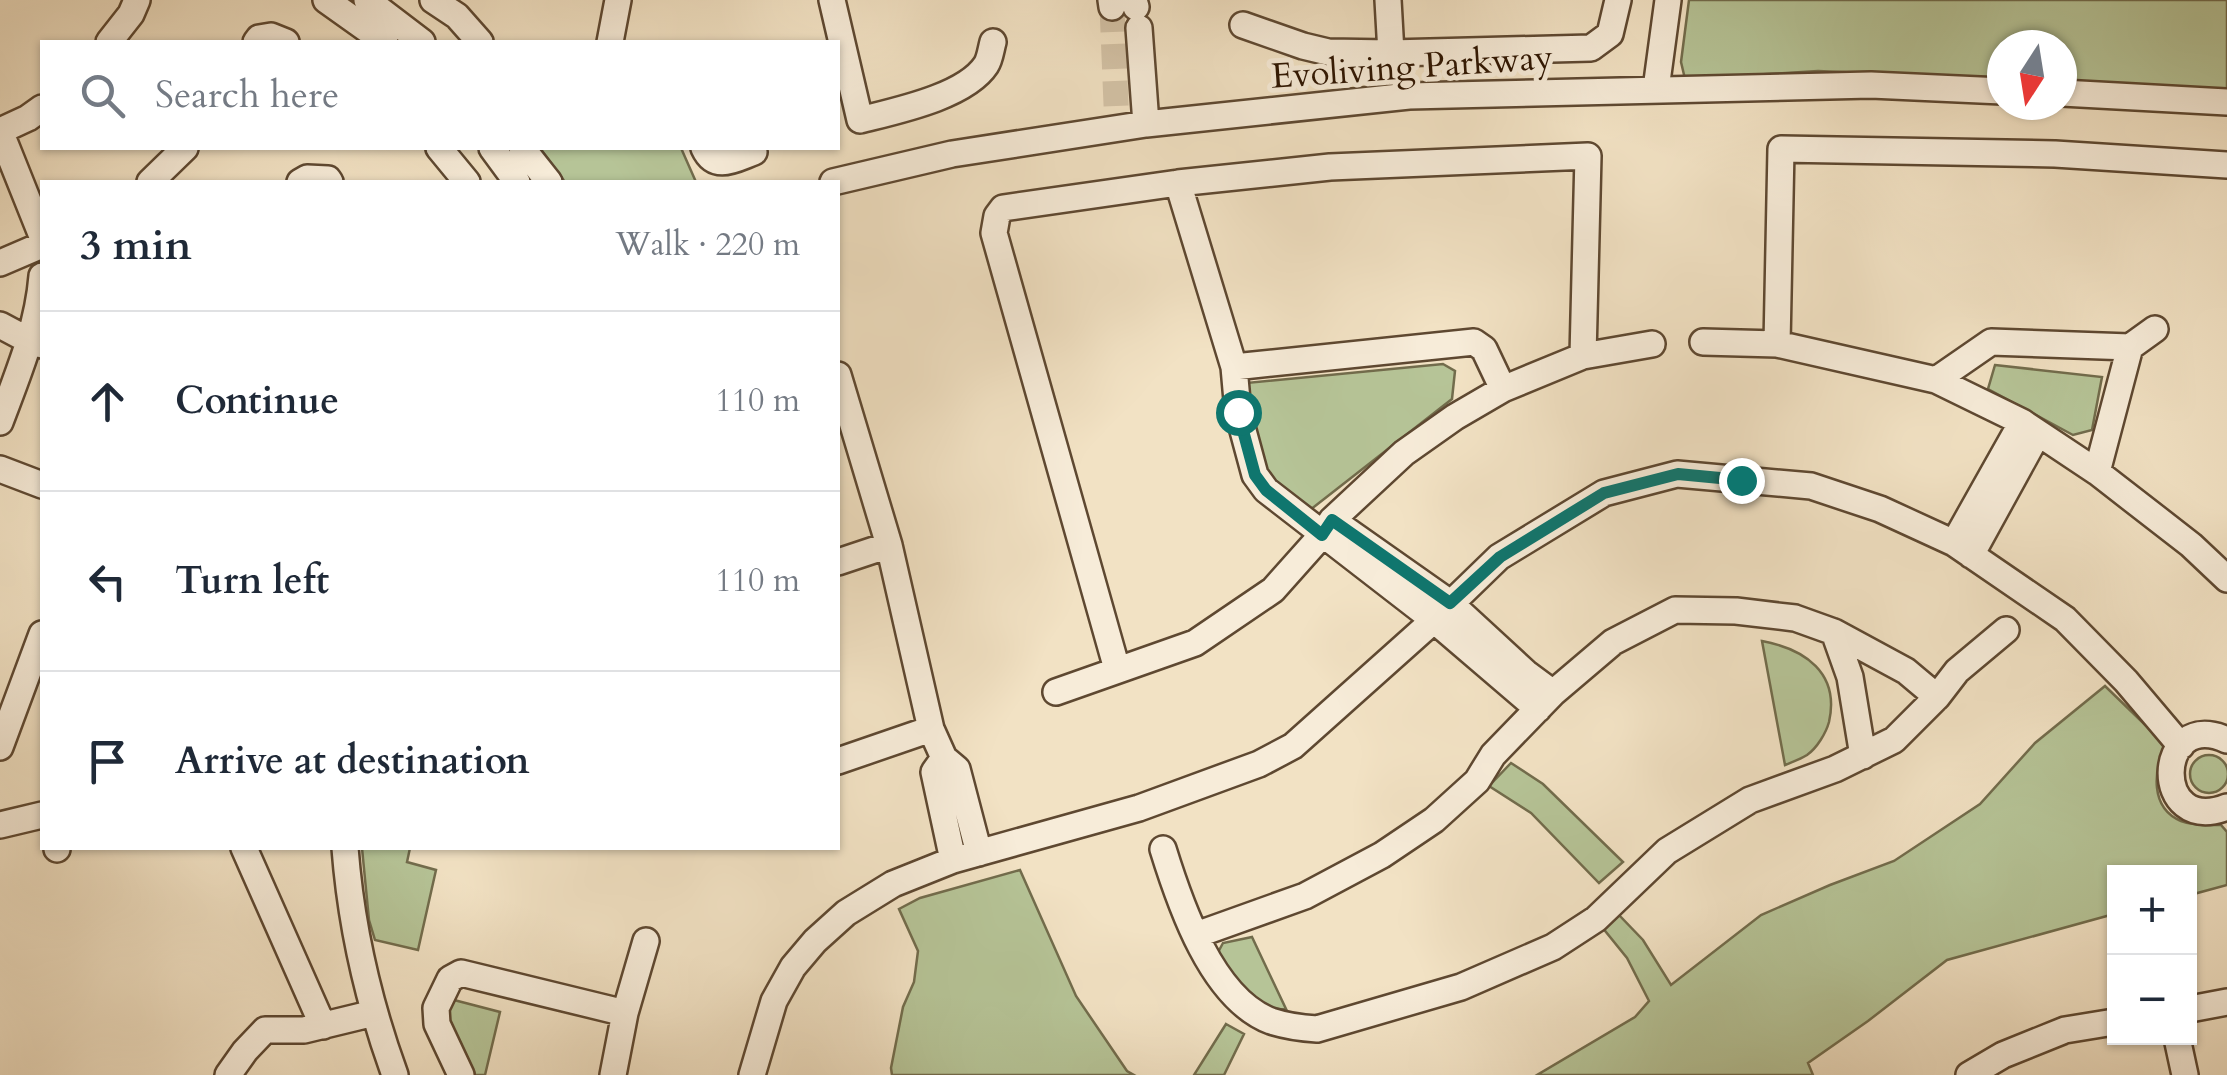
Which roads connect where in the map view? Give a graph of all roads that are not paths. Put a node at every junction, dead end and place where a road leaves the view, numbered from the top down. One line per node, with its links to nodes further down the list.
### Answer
1 (137, 0): 12 (street)
2 (326, 0): 15 (street)
3 (368, 0): 16 (street)
4 (433, 0): 17 (street)
5 (618, 0): 18 (street)
6 (832, 0): 19 (street)
7 (1388, 0): 21 (street)
8 (1618, 0): 21 (street)
9 (1668, 0): 23 (street)
10 (1126, 8): 29 (street)
11 (1243, 24): 21 (street)
12 (111, 40)
13 (258, 40): 14 (street)
14 (281, 40)
15 (381, 40)
16 (419, 40)
17 (478, 40)
18 (610, 40)
19 (838, 40)
20 (993, 42): 28 (street)
21 (1391, 53)
22 (840, 58): 28 (street)
23 (1656, 88): 24 (street, Evoliving Parkway); 29 (street, Evoliving Parkway)
24 (1987, 89)
25 (2077, 94): 26 (street)
26 (2227, 102)
27 (40, 109): 30 (street)
28 (849, 123)
29 (1146, 124): 41 (street, Evoliving Parkway)
30 (0, 131): 43 (street)
31 (184, 150): 37 (street)
32 (441, 150): 38 (street)
33 (705, 150): 34 (street)
34 (756, 150)
35 (509, 151): 39 (street); 40 (street)
36 (2227, 165): 52 (street)
37 (152, 180)
38 (464, 180)
39 (517, 180)
40 (546, 180)
41 (840, 181)
42 (1178, 182): 54 (street); 55 (street); 74 (street)
43 (40, 231)
44 (40, 246): 45 (street)
45 (0, 263)
46 (40, 301): 50 (street)
47 (0, 325): 50 (street)
48 (2156, 330): 53 (street)
49 (1703, 342): 52 (street)
50 (36, 343): 59 (street)
51 (1652, 344): 54 (street)
52 (1777, 344): 56 (street)
53 (2130, 347): 56 (street); 63 (street)
54 (1583, 356): 57 (street)
55 (1234, 367): 57 (street); 65 (street)
56 (1936, 380): 60 (street)
57 (1503, 390): 65 (street)
58 (840, 391): 61 (street)
59 (0, 422)
60 (2030, 428): 63 (street); 67 (street)
61 (847, 442): 66 (street)
62 (0, 469): 64 (street)
63 (2096, 472): 69 (street)
64 (40, 484)
65 (1327, 527): 70 (street); 74 (street)
66 (889, 545): 68 (street); 79 (street)
67 (1962, 549): 70 (street); 81 (street)
68 (840, 561)
69 (2224, 569)
70 (1442, 612): 78 (street); 92 (street)
71 (2006, 630): 77 (street)
72 (1834, 632): 77 (street); 78 (street); 83 (street)
73 (40, 645): 76 (street)
74 (1117, 669): 75 (street)
75 (1056, 692)
76 (31, 696): 82 (street)
77 (1937, 697): 83 (street)
78 (1545, 700): 94 (street)
79 (932, 728): 84 (street); 85 (street)
80 (2227, 740): 81 (street)
81 (2181, 746): 86 (street)
82 (0, 747)
83 (1864, 756): 94 (street)
84 (944, 758): 92 (street); 93 (street)
85 (840, 760)
86 (2226, 808)
87 (40, 815): 88 (street)
88 (0, 825)
89 (1162, 849): 94 (street)
90 (245, 850): 101 (street)
91 (345, 850): 98 (street)
92 (979, 853): 93 (street)
93 (953, 860): 107 (street)
94 (1196, 935)
95 (646, 941): 99 (street)
96 (2227, 1002): 97 (street)
97 (2197, 1008)
98 (374, 1013): 101 (street); 104 (street)
99 (625, 1013): 105 (street); 106 (street)
100 (2107, 1023): 108 (street)
101 (323, 1026): 103 (street)
102 (2179, 1045): 109 (street)
103 (228, 1075)
104 (395, 1075)
105 (461, 1075)
106 (613, 1075)
107 (752, 1075)
108 (1969, 1075)
109 (2185, 1075)

